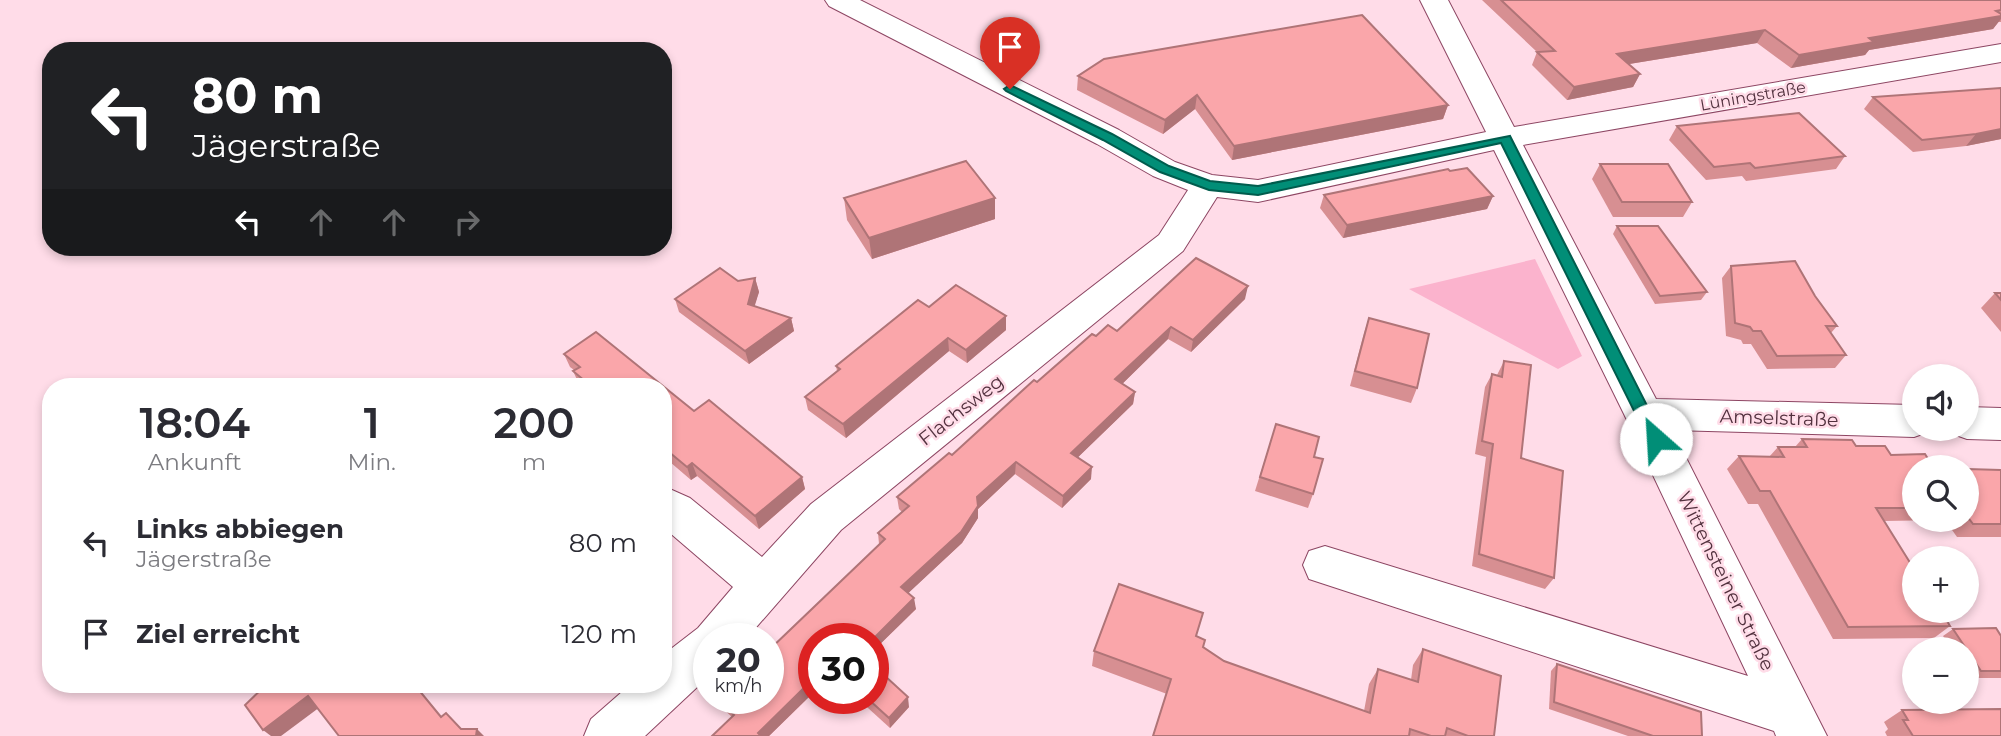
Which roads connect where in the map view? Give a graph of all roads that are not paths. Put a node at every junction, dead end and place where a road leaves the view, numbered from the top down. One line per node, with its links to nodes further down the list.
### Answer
1 (839, 0): 5 (street, Lüningstraße)
2 (1434, 0): 4 (street, Wittensteiner Straße)
3 (2001, 53): 4 (street, Lüningstraße)
4 (1505, 138): 5 (street, Lüningstraße); 6 (street, Wittensteiner Straße)
5 (1209, 185): 12 (street, Flachsweg)
6 (1644, 414): 7 (street, Amselstraße); 17 (street, Wittensteiner Straße)
7 (1902, 421)
8 (1979, 423): 9 (street)
9 (2001, 424)
10 (672, 509): 12 (street)
11 (1325, 565): 17 (street, Wittensteiner Straße)
12 (763, 585): 13 (street, Flachsweg)
13 (730, 623)
14 (693, 660): 15 (street)
15 (672, 679)
16 (656, 693): 18 (street)
17 (1796, 724)
18 (609, 736)

